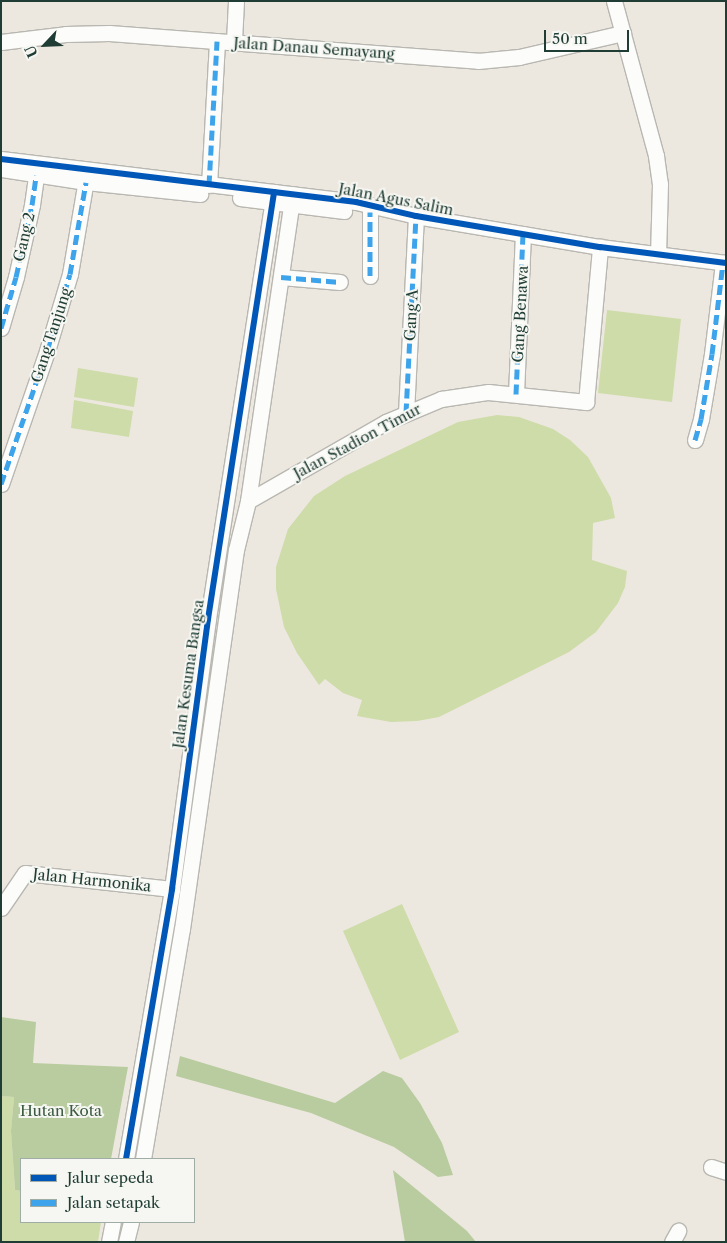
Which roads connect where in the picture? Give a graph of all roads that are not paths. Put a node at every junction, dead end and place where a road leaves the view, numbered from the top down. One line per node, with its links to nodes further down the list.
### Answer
1 (236, 1): 5 (street)
2 (614, 1): 3 (street)
3 (623, 33): 5 (street, Jalan Danau Semayang); 19 (street)
4 (217, 41): 5 (street, Jalan Danau Semayang); 6 (street, Jalan Danau Semayang); 11 (street)
5 (234, 41)
6 (1, 42)
7 (1, 159): 10 (street, Jalan Agus Salim)
8 (1, 169): 9 (street, Jalan Agus Salim)
9 (36, 175): 10 (street, Jalan Agus Salim); 24 (street, Gang 2)
10 (87, 175): 11 (street, Jalan Agus Salim); 12 (street, Jalan Agus Salim); 28 (street, Gang Tanjung)
11 (209, 184): 12 (street, Jalan Agus Salim)
12 (273, 197): 13 (street, Jalan Agus Salim); 30 (street, Jalan Kesuma Bangsa)
13 (292, 200): 14 (street, Jalan Agus Salim); 15 (street, Jalan Agus Salim); 22 (street, Jalan Kesuma Bangsa)
14 (388, 211): 15 (street, Jalan Agus Salim); 16 (street, Jalan Agus Salim)
15 (370, 212): 21 (street)
16 (416, 216): 17 (street, Jalan Agus Salim); 26 (street, Gang A)
17 (523, 234): 18 (street, Jalan Agus Salim); 25 (street, Gang Benawa)
18 (600, 247): 19 (street, Jalan Agus Salim); 25 (street, Jalan Stadion Timur)
19 (658, 254): 20 (street, Jalan Agus Salim)
20 (724, 263): 27 (street)
21 (370, 276)
22 (281, 277): 23 (street); 29 (street, Jalan Kesuma Bangsa)
23 (340, 282)
24 (1, 328)
25 (516, 394): 26 (street, Jalan Stadion Timur)
26 (406, 413): 29 (street, Jalan Stadion Timur)
27 (695, 440)
28 (1, 484)
29 (248, 501): 31 (street, Jalan Kesuma Bangsa)
30 (220, 537): 31 (street); 32 (street, Jalan Kesuma Bangsa)
31 (238, 539): 33 (street, Jalan Kesuma Bangsa)
32 (208, 619): 33 (street); 34 (street, Jalan Kesuma Bangsa)
33 (226, 623): 37 (street, Jalan Kesuma Bangsa)
34 (172, 889): 35 (street, Jalan Harmonika); 36 (street, Jalan Kesuma Bangsa)
35 (1, 908)
36 (140, 1072): 37 (street); 38 (street, Jalan Kesuma Bangsa)
37 (157, 1076): 39 (street, Jalan Kesuma Bangsa)
38 (137, 1090): 39 (street); 40 (street, Jalan Kesuma Bangsa)
39 (154, 1092): 41 (street, Jalan Kesuma Bangsa)
40 (126, 1158)
41 (142, 1158)
42 (710, 1166): 43 (street)
43 (726, 1172)
44 (113, 1223): 46 (street)
45 (130, 1223): 47 (street)
46 (109, 1242)
47 (126, 1242)

